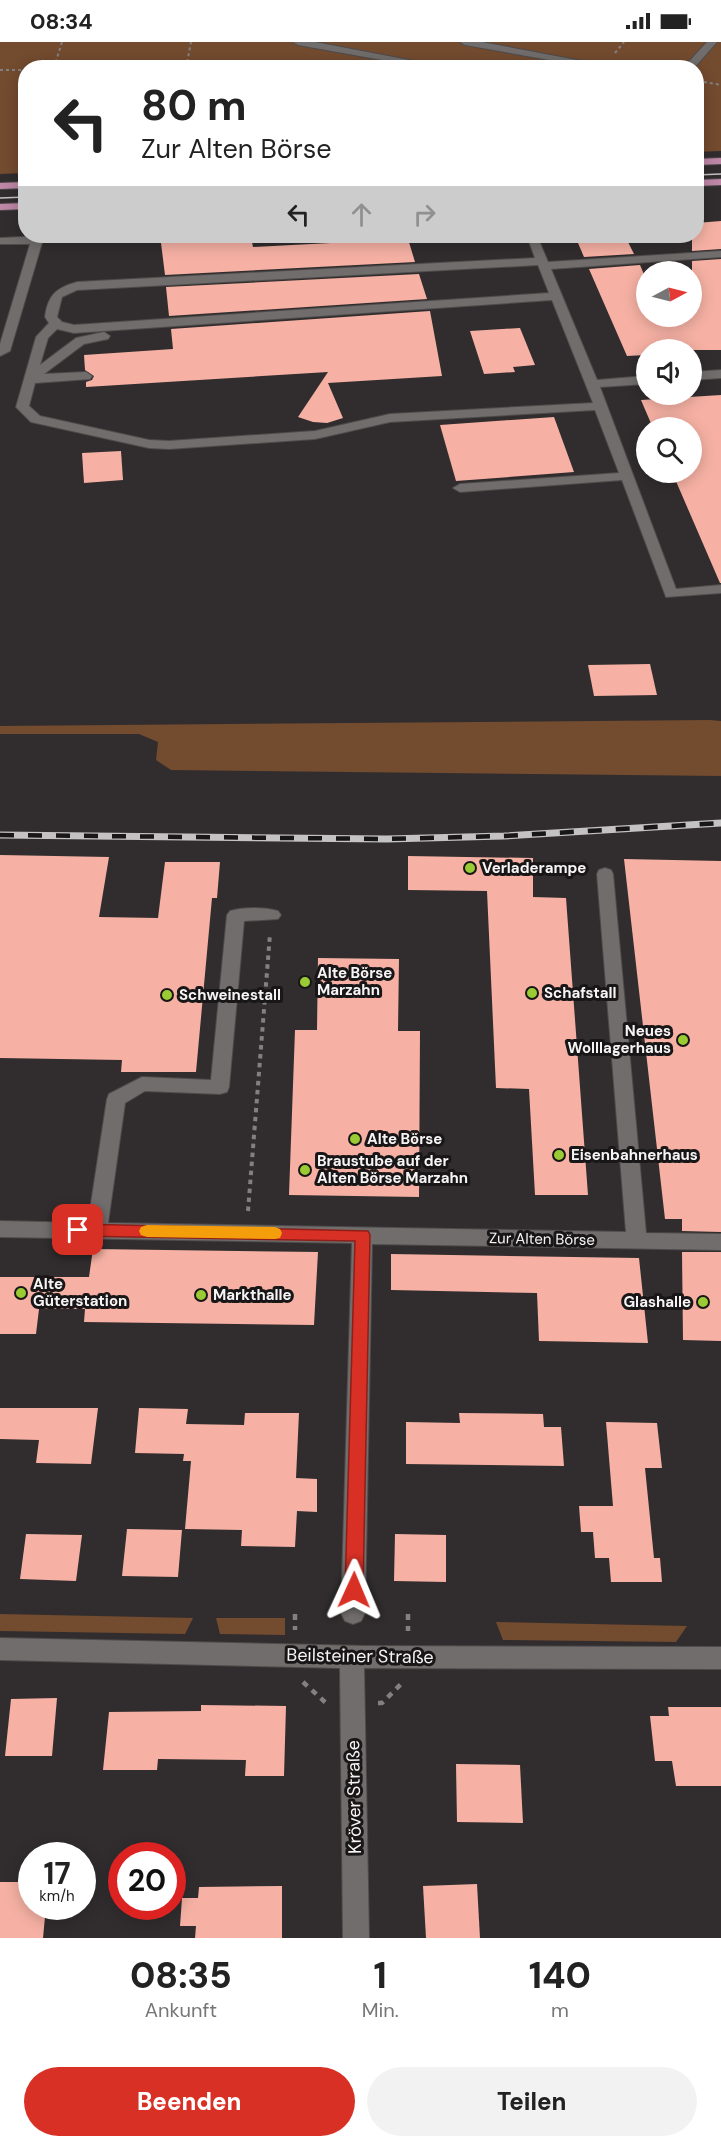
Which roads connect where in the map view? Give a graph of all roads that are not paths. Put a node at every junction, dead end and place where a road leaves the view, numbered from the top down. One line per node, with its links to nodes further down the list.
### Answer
1 (298, 42): 4 (street)
2 (465, 42): 5 (street)
3 (712, 42): 6 (street)
4 (405, 60)
5 (568, 60)
6 (695, 60)
7 (721, 161): 8 (main road)
8 (704, 162)
9 (704, 183): 10 (main road)
10 (720, 184)
11 (18, 185): 12 (main road)
12 (0, 186)
13 (18, 206): 14 (main road)
14 (0, 207)
15 (18, 240): 16 (street)
16 (0, 241)
17 (36, 243): 24 (street)
18 (535, 243): 20 (street)
19 (721, 254): 20 (street)
20 (543, 263): 21 (street); 22 (street)
21 (556, 296): 23 (street); 30 (street)
22 (56, 323): 23 (street); 28 (street)
23 (134, 325): 28 (street)
24 (0, 352)
25 (721, 374): 26 (street)
26 (702, 375)
27 (86, 376): 28 (street)
28 (30, 379): 31 (street)
29 (636, 381): 30 (street)
30 (592, 384): 31 (street)
31 (600, 406): 32 (street)
32 (627, 476): 33 (street); 34 (street)
33 (460, 488)
34 (721, 589)
35 (605, 874): 40 (street)
36 (272, 915): 38 (street)
37 (0, 1229): 38 (street, Zur Alten Börse)
38 (98, 1230): 39 (street, Zur Alten Börse)
39 (362, 1235): 40 (street, Zur Alten Börse); 42 (street)
40 (637, 1241): 41 (street, Zur Alten Börse)
41 (721, 1242)
42 (353, 1613)
43 (0, 1649): 44 (street, Beilsteiner Straße)
44 (352, 1657): 45 (street, Beilsteiner Straße); 46 (street, Kröver Straße)
45 (721, 1658)
46 (356, 1938)

